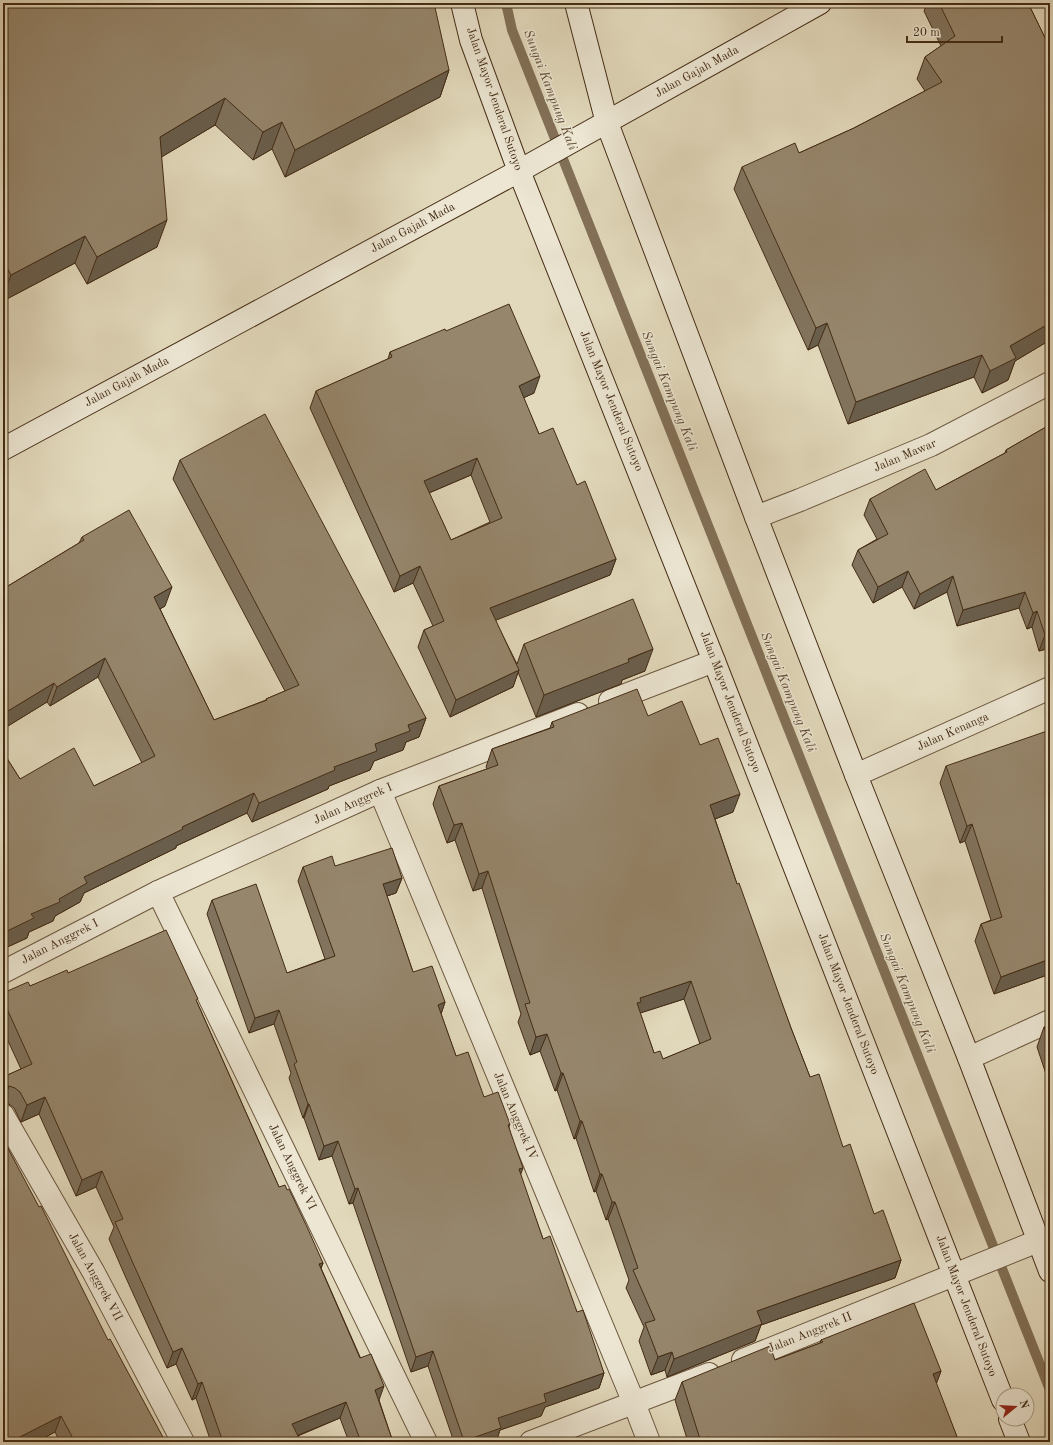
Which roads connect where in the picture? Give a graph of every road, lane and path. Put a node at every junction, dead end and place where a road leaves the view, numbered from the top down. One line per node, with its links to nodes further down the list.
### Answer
1 (462, 3): 5 (main road, Jalan Mayor Jenderal Sutoyo)
2 (576, 3): 4 (main road)
3 (820, 3): 4 (main road, Jalan Gajah Mada)
4 (604, 124): 5 (main road, Jalan Gajah Mada); 8 (main road)
5 (527, 166): 7 (main road, Jalan Gajah Mada); 9 (main road, Jalan Mayor Jenderal Sutoyo)
6 (1050, 383): 8 (main road, Jalan Mawar)
7 (3, 449)
8 (756, 517): 11 (main road)
9 (714, 661): 12 (main road, Jalan Anggrek I); 20 (main road, Jalan Mayor Jenderal Sutoyo)
10 (1050, 688): 11 (main road, Jalan Kenanga)
11 (856, 775): 16 (main road)
12 (380, 791): 13 (main road, Jalan Anggrek I); 22 (main road, Jalan Anggrek IV)
13 (158, 892): 14 (main road, Jalan Anggrek I); 25 (main road, Jalan Anggrek VI)
14 (3, 972)
15 (1050, 1022): 16 (main road)
16 (969, 1058): 18 (main road)
17 (3, 1115): 24 (main road, Jalan Anggrek VII)
18 (1032, 1244): 19 (main road); 20 (main road, Jalan Anggrek II)
19 (1050, 1271)
20 (960, 1273): 21 (main road, Jalan Mayor Jenderal Sutoyo); 22 (main road, Jalan Anggrek II)
21 (999, 1387)
22 (634, 1403): 26 (main road, Jalan Anggrek II); 27 (main road, Jalan Anggrek IV)
23 (1013, 1427): 28 (main road)
24 (183, 1442)
25 (426, 1442)
26 (531, 1442)
27 (649, 1442)
28 (1019, 1442)

